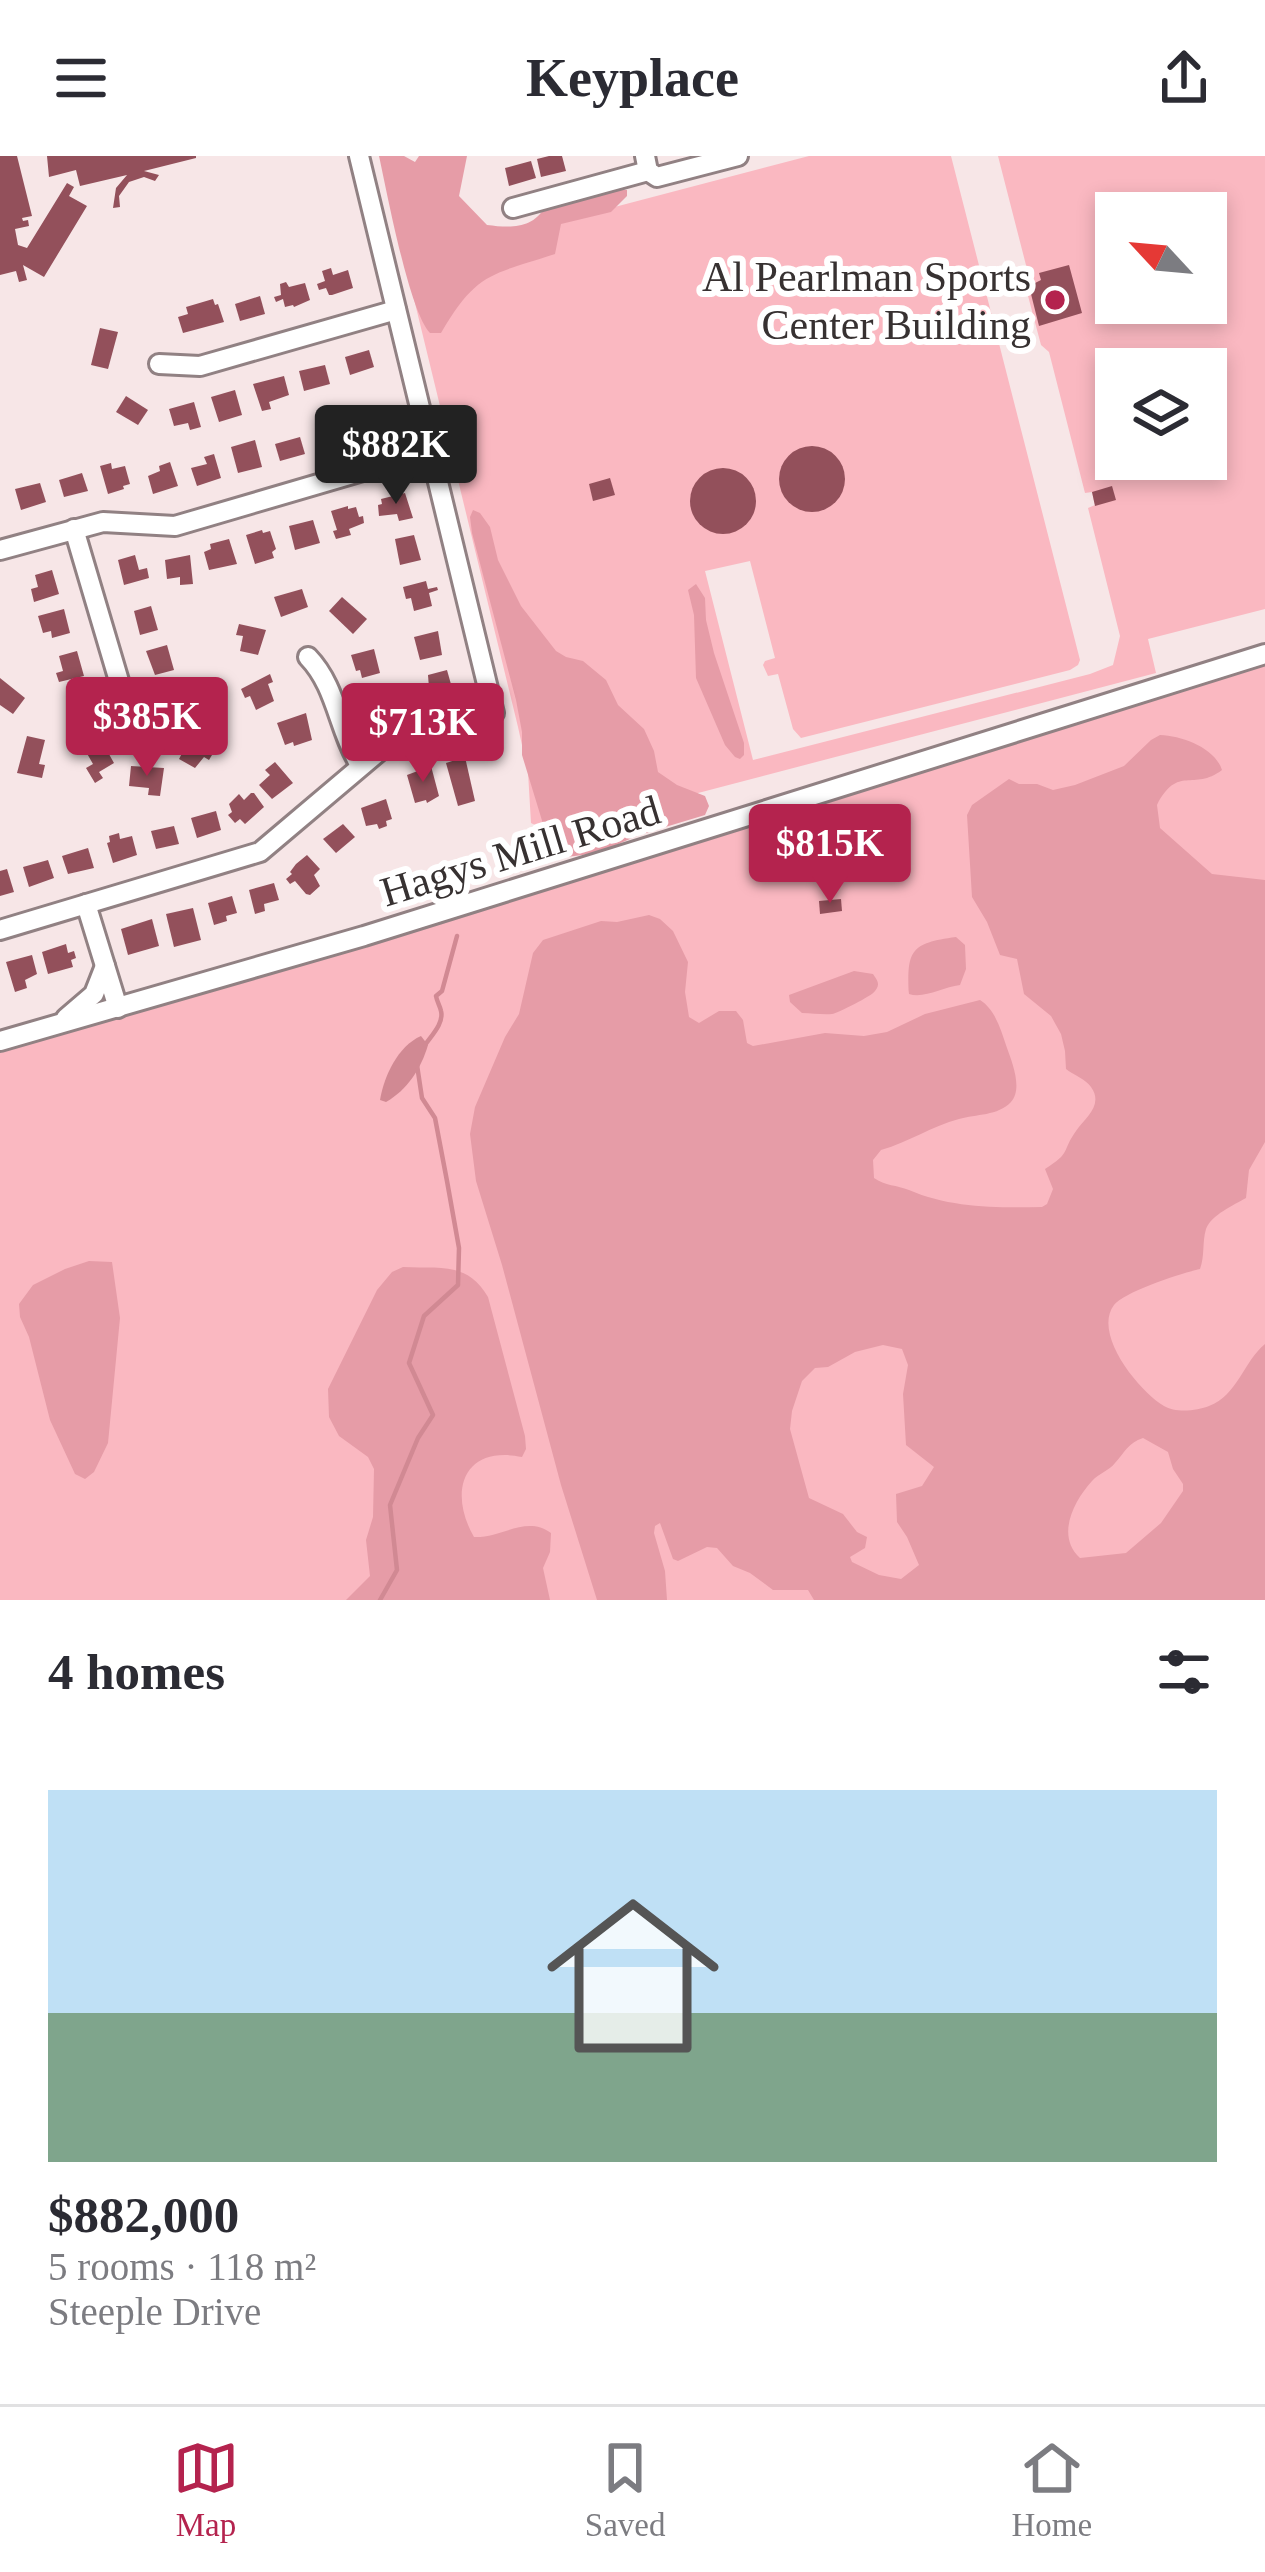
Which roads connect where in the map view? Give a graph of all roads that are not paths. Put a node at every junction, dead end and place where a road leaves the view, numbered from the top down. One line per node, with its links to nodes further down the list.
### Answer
1 (359, 156): 5 (street)
2 (738, 156): 3 (street)
3 (648, 167): 4 (street)
4 (513, 208)
5 (396, 310): 6 (street); 7 (street)
6 (159, 364)
7 (431, 452): 8 (street); 13 (street)
8 (74, 529): 9 (street); 12 (street)
9 (0, 550)
10 (1265, 655): 17 (street, Hagys Mill Road)
11 (308, 657): 13 (street)
12 (146, 721)
13 (360, 765): 14 (street)
14 (86, 904): 15 (street); 16 (street)
15 (0, 930)
16 (105, 966): 17 (street); 18 (street)
17 (118, 1008): 18 (street, Hagys Mill Road)
18 (58, 1024): 19 (street, Hagys Mill Road)
19 (0, 1041)

